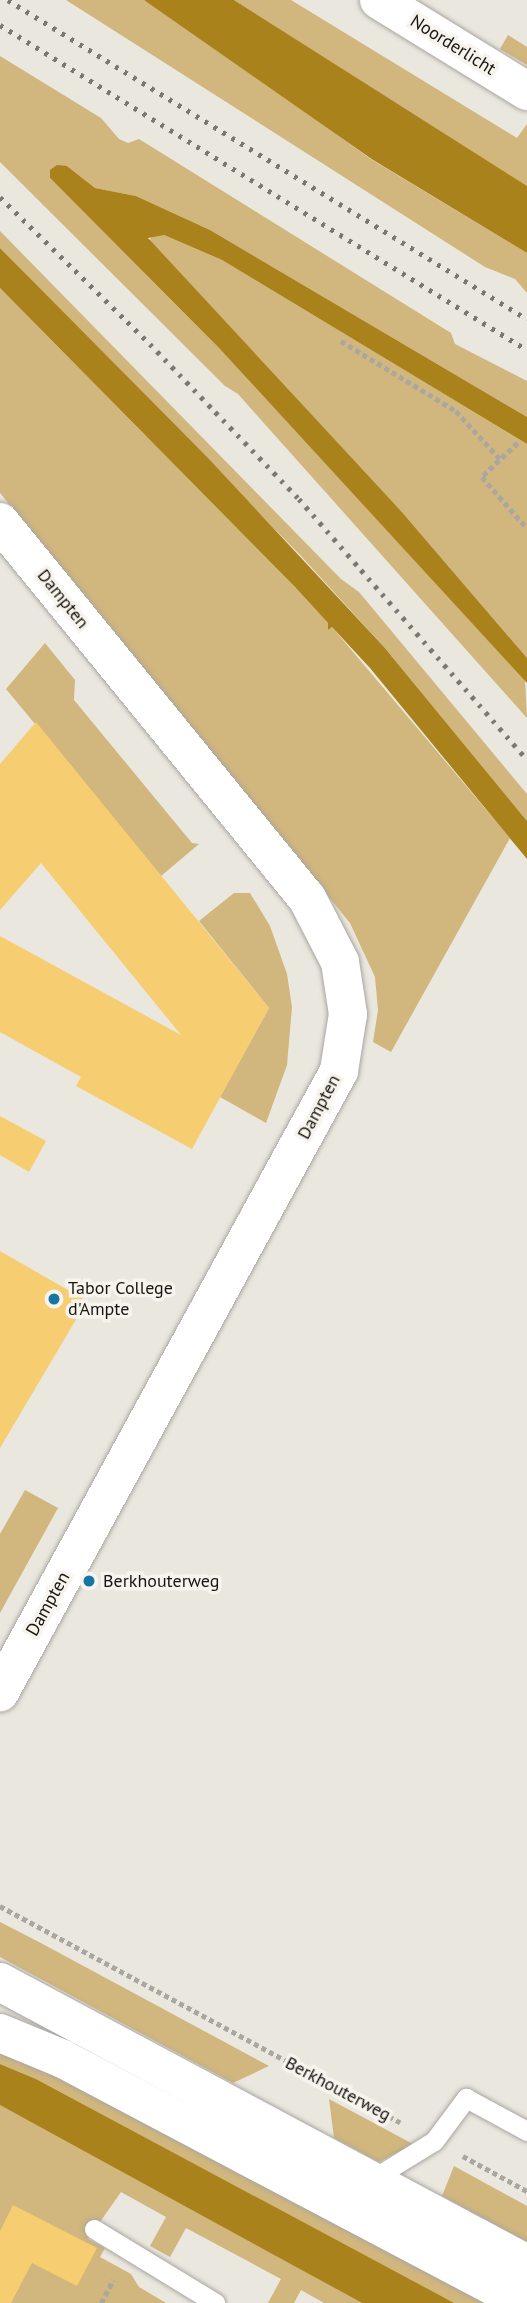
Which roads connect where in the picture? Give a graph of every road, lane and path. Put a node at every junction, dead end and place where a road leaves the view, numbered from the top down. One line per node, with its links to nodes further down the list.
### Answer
1 (379, 0): 2 (street, Noorderlicht)
2 (527, 91)
3 (341, 341): 5 (path)
4 (518, 443): 5 (path)
5 (501, 460): 7 (path)
6 (0, 522): 8 (street, Dampten)
7 (527, 528)
8 (0, 1692)
9 (0, 1906): 13 (path, Berkhouterweg)
10 (0, 1982): 14 (street)
11 (0, 2033): 19 (street)
12 (527, 2131): 13 (lane)
13 (434, 2141): 14 (lane); 15 (path, Berkhouterweg)
14 (369, 2181): 17 (street)
15 (527, 2191)
16 (94, 2229): 18 (lane)
17 (527, 2264)
18 (215, 2303)
19 (525, 2303)

